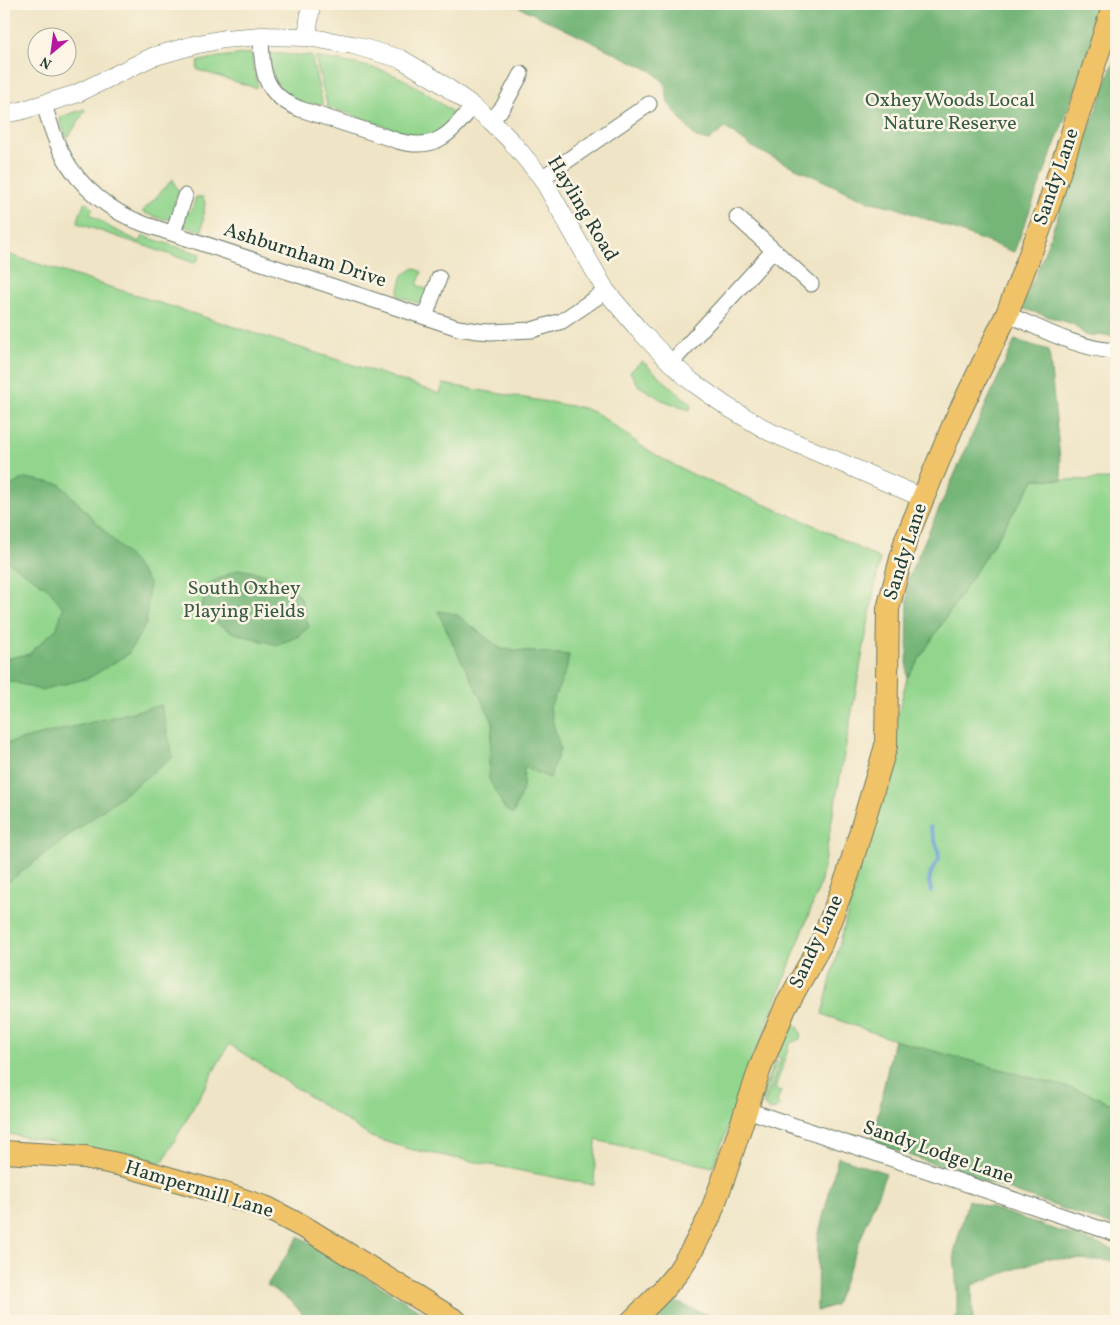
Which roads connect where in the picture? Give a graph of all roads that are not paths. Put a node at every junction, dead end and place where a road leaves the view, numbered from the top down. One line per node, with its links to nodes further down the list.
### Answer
1 (311, 4): 4 (street)
2 (1114, 4): 19 (main road, Sandy Lane)
3 (261, 36): 4 (street, Hayling Road); 6 (street, Hayling Road); 8 (street)
4 (307, 37): 8 (street, Hayling Road)
5 (521, 74): 10 (street)
6 (44, 104): 9 (street, Hayling Road); 14 (street, Ashburnham Drive)
7 (649, 104): 11 (street)
8 (473, 106): 10 (street, Hayling Road)
9 (4, 114)
10 (490, 120): 11 (street, Hayling Road)
11 (542, 178): 18 (street, Hayling Road)
12 (185, 196): 14 (street)
13 (737, 217): 15 (street)
14 (173, 234): 20 (street, Ashburnham Drive)
15 (773, 250): 17 (street); 22 (street)
16 (439, 278): 20 (street)
17 (811, 284)
18 (606, 291): 20 (street, Ashburnham Drive); 22 (street, Hayling Road)
19 (1007, 314): 21 (street); 23 (main road, Sandy Lane)
20 (425, 317)
21 (1116, 351)
22 (671, 363): 23 (street, Hayling Road)
23 (923, 498): 24 (main road, Sandy Lane)
24 (747, 1110): 26 (street, Sandy Lodge Lane); 28 (main road)
25 (4, 1152): 27 (main road, Hampermill Lane)
26 (1116, 1234)
27 (456, 1321)
28 (632, 1321)

